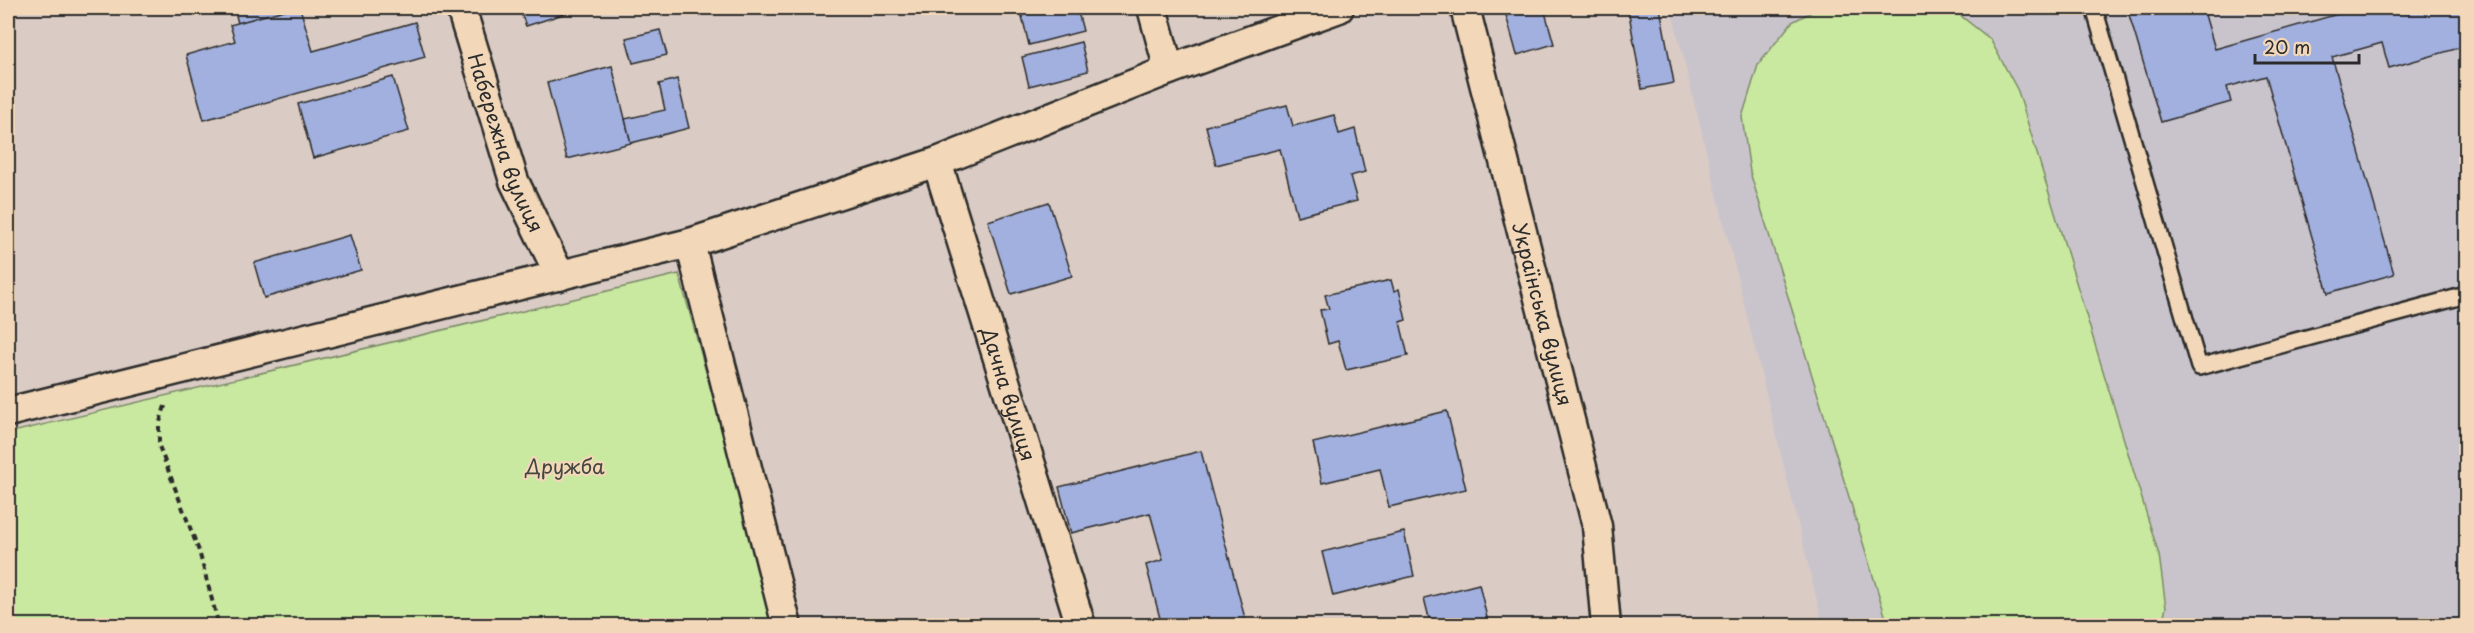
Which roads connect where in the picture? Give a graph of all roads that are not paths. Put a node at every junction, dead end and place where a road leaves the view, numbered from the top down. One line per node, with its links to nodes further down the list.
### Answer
1 (461, 8): 9 (street, Набережна вулиця)
2 (1152, 8): 6 (street)
3 (1339, 8): 6 (street)
4 (1465, 8): 14 (street, Українська вулиця)
5 (2094, 8): 10 (lane)
6 (1169, 70): 7 (street)
7 (938, 162): 8 (street); 13 (street, Дачна вулиця)
8 (690, 243): 9 (street); 12 (street)
9 (560, 276): 11 (street)
10 (2466, 295)
11 (8, 412)
12 (787, 626)
13 (1081, 626)
14 (1606, 626)

